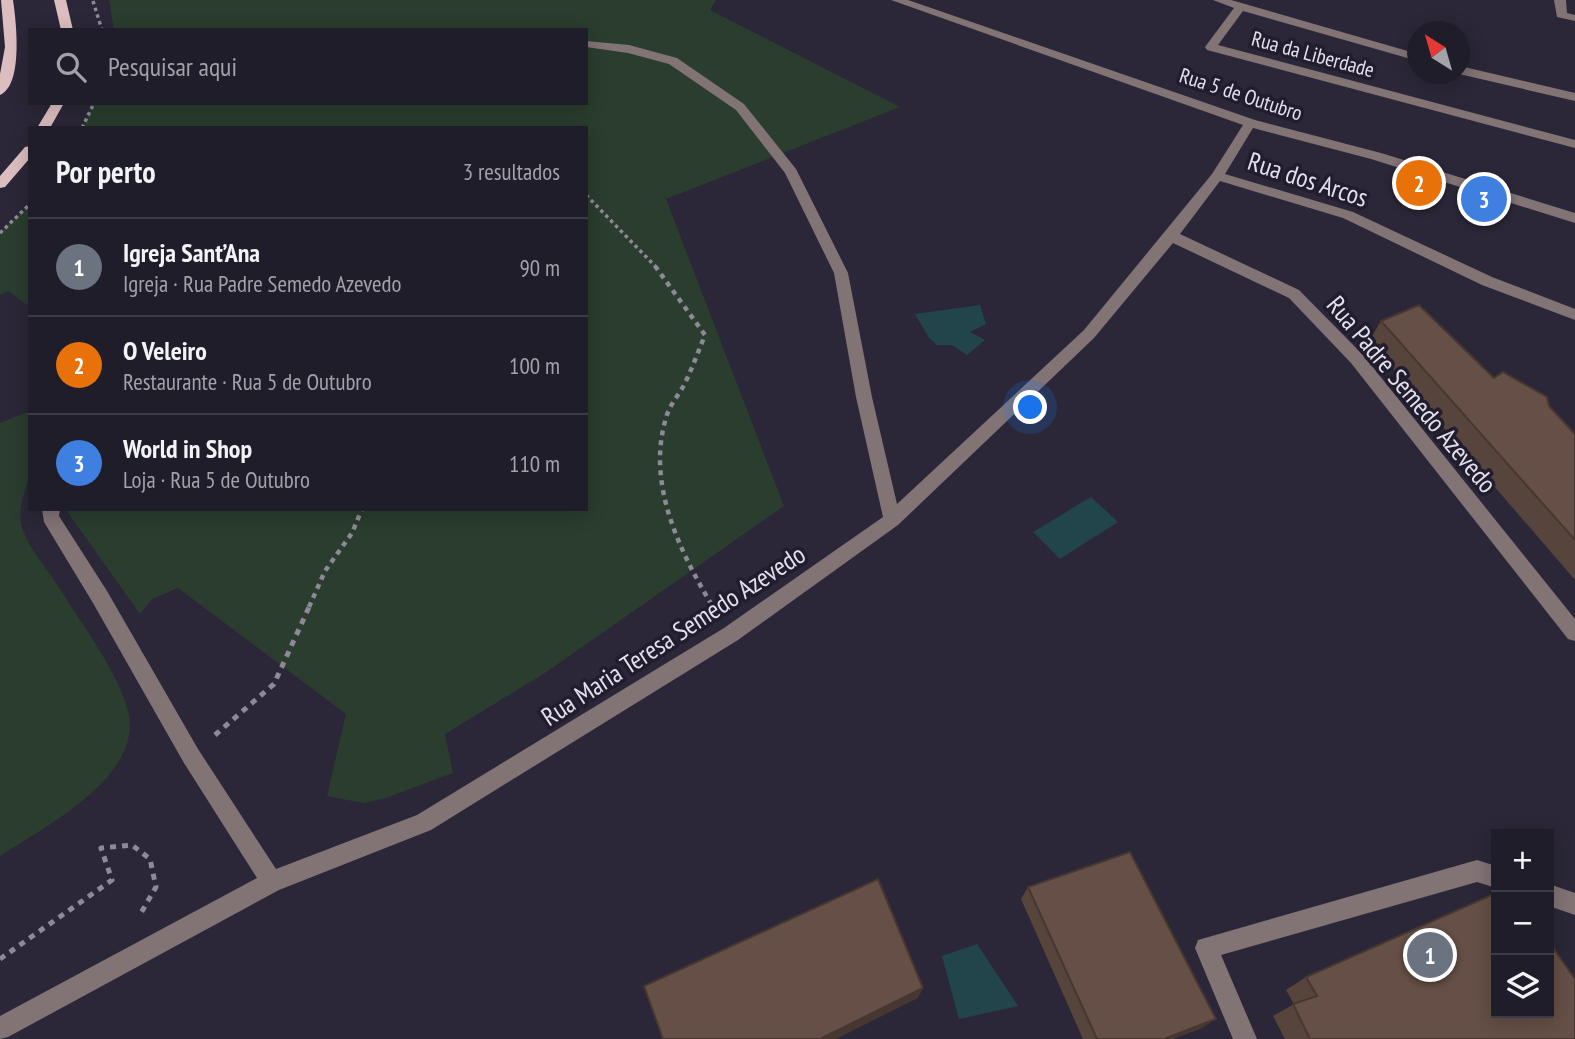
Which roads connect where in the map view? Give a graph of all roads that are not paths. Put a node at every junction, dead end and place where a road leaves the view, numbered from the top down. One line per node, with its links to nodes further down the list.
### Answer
1 (7, 0): 12 (main road)
2 (60, 0): 8 (main road)
3 (897, 0): 15 (street, Rua 5 de Outubro)
4 (1219, 0): 6 (street)
5 (1560, 0): 7 (street)
6 (1240, 7): 10 (street); 17 (street, Rua da Liberdade)
7 (1575, 18)
8 (67, 28)
9 (588, 44): 25 (street)
10 (1407, 55)
11 (1470, 72): 13 (street)
12 (0, 91)
13 (1575, 97)
14 (57, 105): 16 (main road)
15 (1250, 123): 19 (street, Rua Maria Teresa Semedo Azevedo); 21 (street, Rua 5 de Outubro)
16 (44, 126)
17 (1575, 144)
18 (28, 152): 20 (main road)
19 (1217, 176): 22 (street, Rua Maria Teresa Semedo Azevedo); 23 (street, Rua dos Arcos)
20 (0, 184)
21 (1575, 218)
22 (1171, 236): 25 (street, Rua Maria Teresa Semedo Azevedo); 26 (street, Rua Padre Semedo Azevedo)
23 (1575, 315)
24 (51, 511): 28 (street)
25 (892, 520): 28 (street, Rua Maria Teresa Semedo Azevedo)
26 (1575, 633)
27 (1491, 875): 32 (street)
28 (271, 882): 31 (street, Rua Maria Teresa Semedo Azevedo)
29 (1554, 897): 30 (street)
30 (1575, 904)
31 (0, 1029)
32 (1245, 1039)

